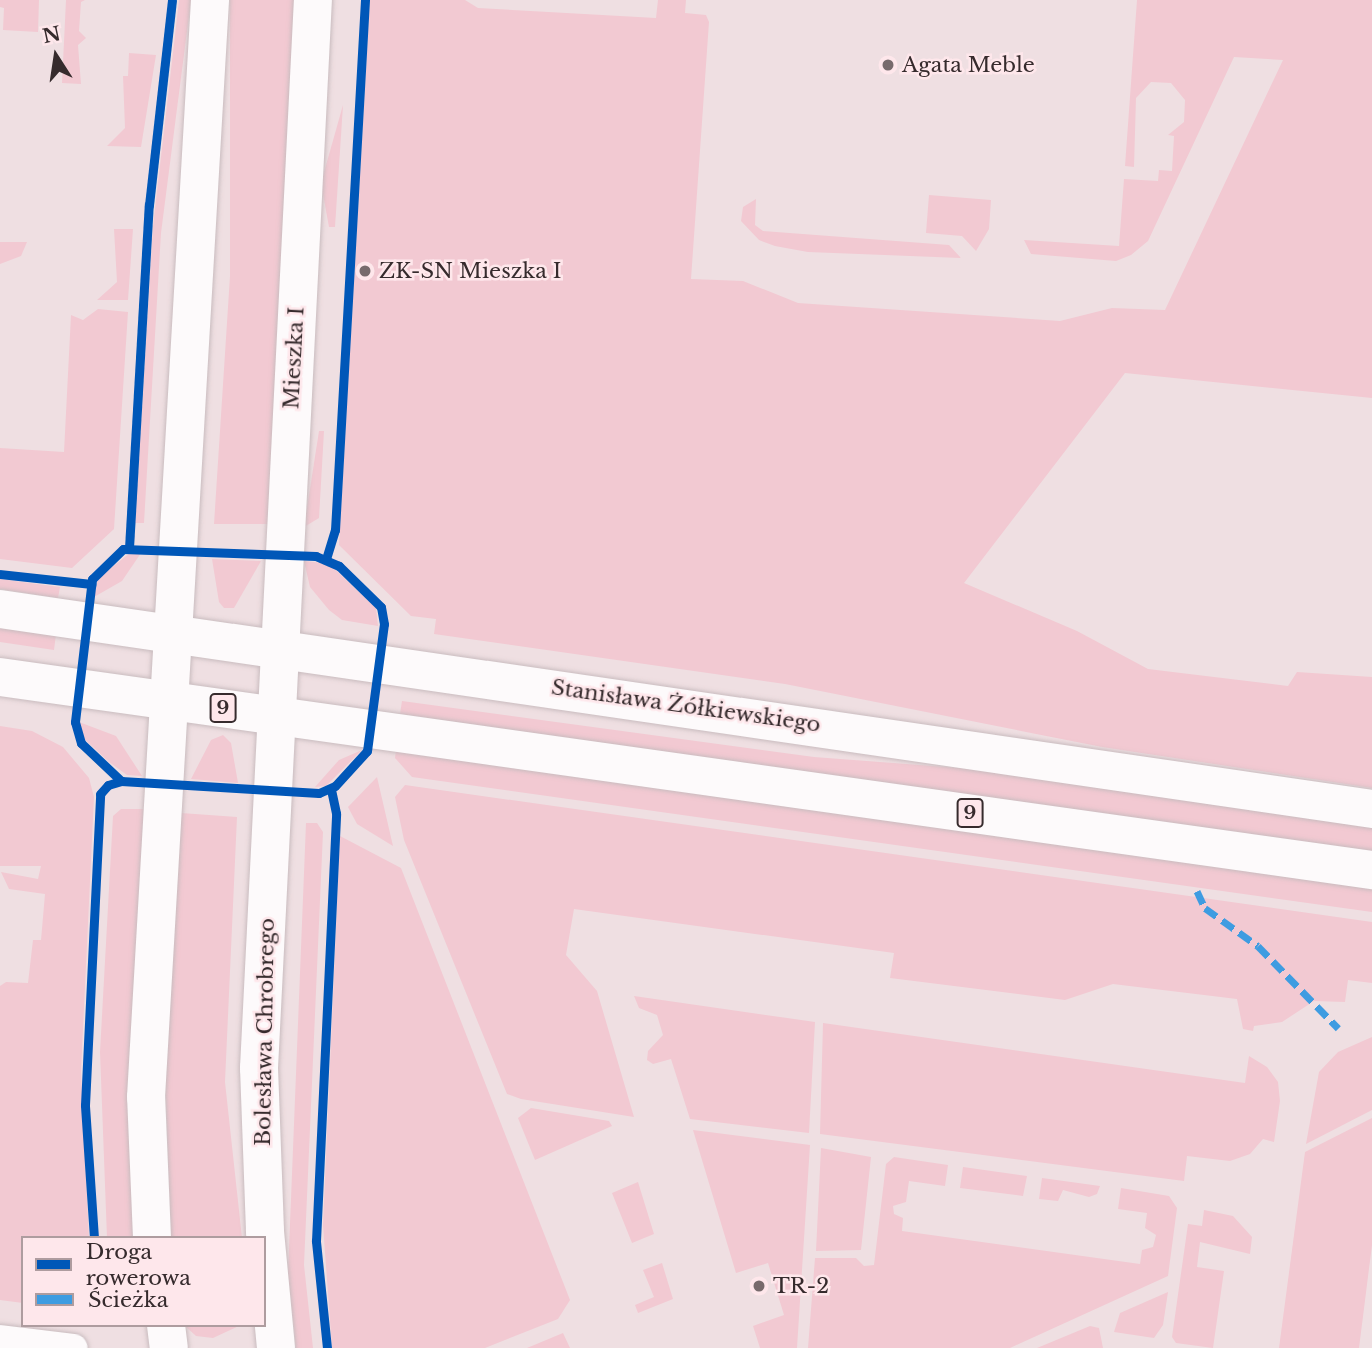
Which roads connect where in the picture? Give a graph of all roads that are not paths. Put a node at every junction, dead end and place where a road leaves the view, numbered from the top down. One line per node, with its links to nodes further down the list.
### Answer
1 (211, 0): 4 (main road)
2 (313, 0): 5 (main road, Mieszka I)
3 (0, 609): 4 (main road, Stanisława Żółkiewskiego)
4 (173, 635): 5 (main road, Stanisława Żółkiewskiego); 7 (main road)
5 (280, 649): 8 (main road, Mieszka I); 9 (main road, Stanisława Żółkiewskiego)
6 (0, 677): 7 (main road, 9)
7 (170, 700): 8 (main road, 9); 11 (main road)
8 (277, 715): 10 (main road, 9); 12 (main road, Bolesława Chrobrego)
9 (1372, 809)
10 (1372, 870)
11 (152, 1236)
12 (265, 1236)
13 (266, 1242): 18 (main road, Bolesława Chrobrego)
14 (166, 1327): 17 (main road)
15 (0, 1339): 16 (street)
16 (73, 1348)
17 (170, 1348)
18 (276, 1348)

